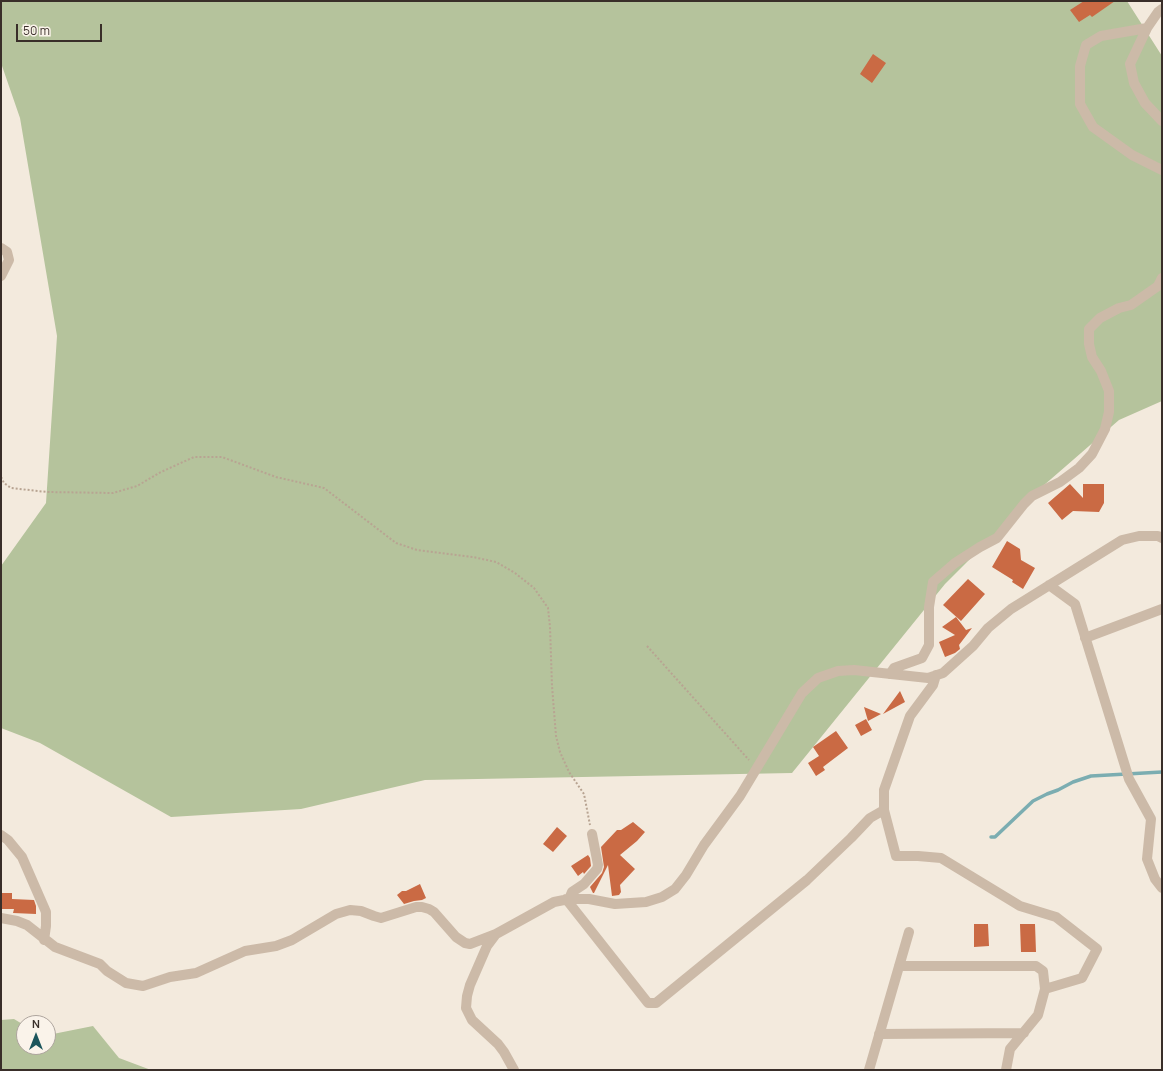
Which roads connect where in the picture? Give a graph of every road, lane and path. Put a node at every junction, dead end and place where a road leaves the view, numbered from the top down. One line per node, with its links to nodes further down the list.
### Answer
1 (1162, 9): 2 (street)
2 (1147, 28): 3 (street); 4 (street)
3 (1162, 121)
4 (1162, 170)
5 (1, 248): 6 (street)
6 (1, 276)
7 (1162, 278): 14 (street)
8 (1, 477): 18 (path)
9 (1162, 538): 10 (street)
10 (1049, 585): 12 (street); 15 (street)
11 (1162, 609): 12 (street)
12 (1085, 638): 20 (street)
13 (647, 646): 16 (path)
14 (890, 674): 15 (street); 16 (street)
15 (936, 675): 17 (street)
16 (757, 768): 21 (street)
17 (884, 810): 21 (street); 27 (street)
18 (592, 834): 21 (street)
19 (1, 835): 25 (street)
20 (1162, 888)
21 (568, 899): 24 (street)
22 (1, 918): 25 (street)
23 (909, 932): 26 (street)
24 (496, 934): 25 (street); 30 (street)
25 (44, 940)
26 (899, 966): 27 (street); 29 (street)
27 (1045, 989): 28 (street)
28 (1024, 1033): 29 (street); 32 (street)
29 (879, 1034): 31 (street)
30 (514, 1070)
31 (869, 1070)
32 (1006, 1070)

